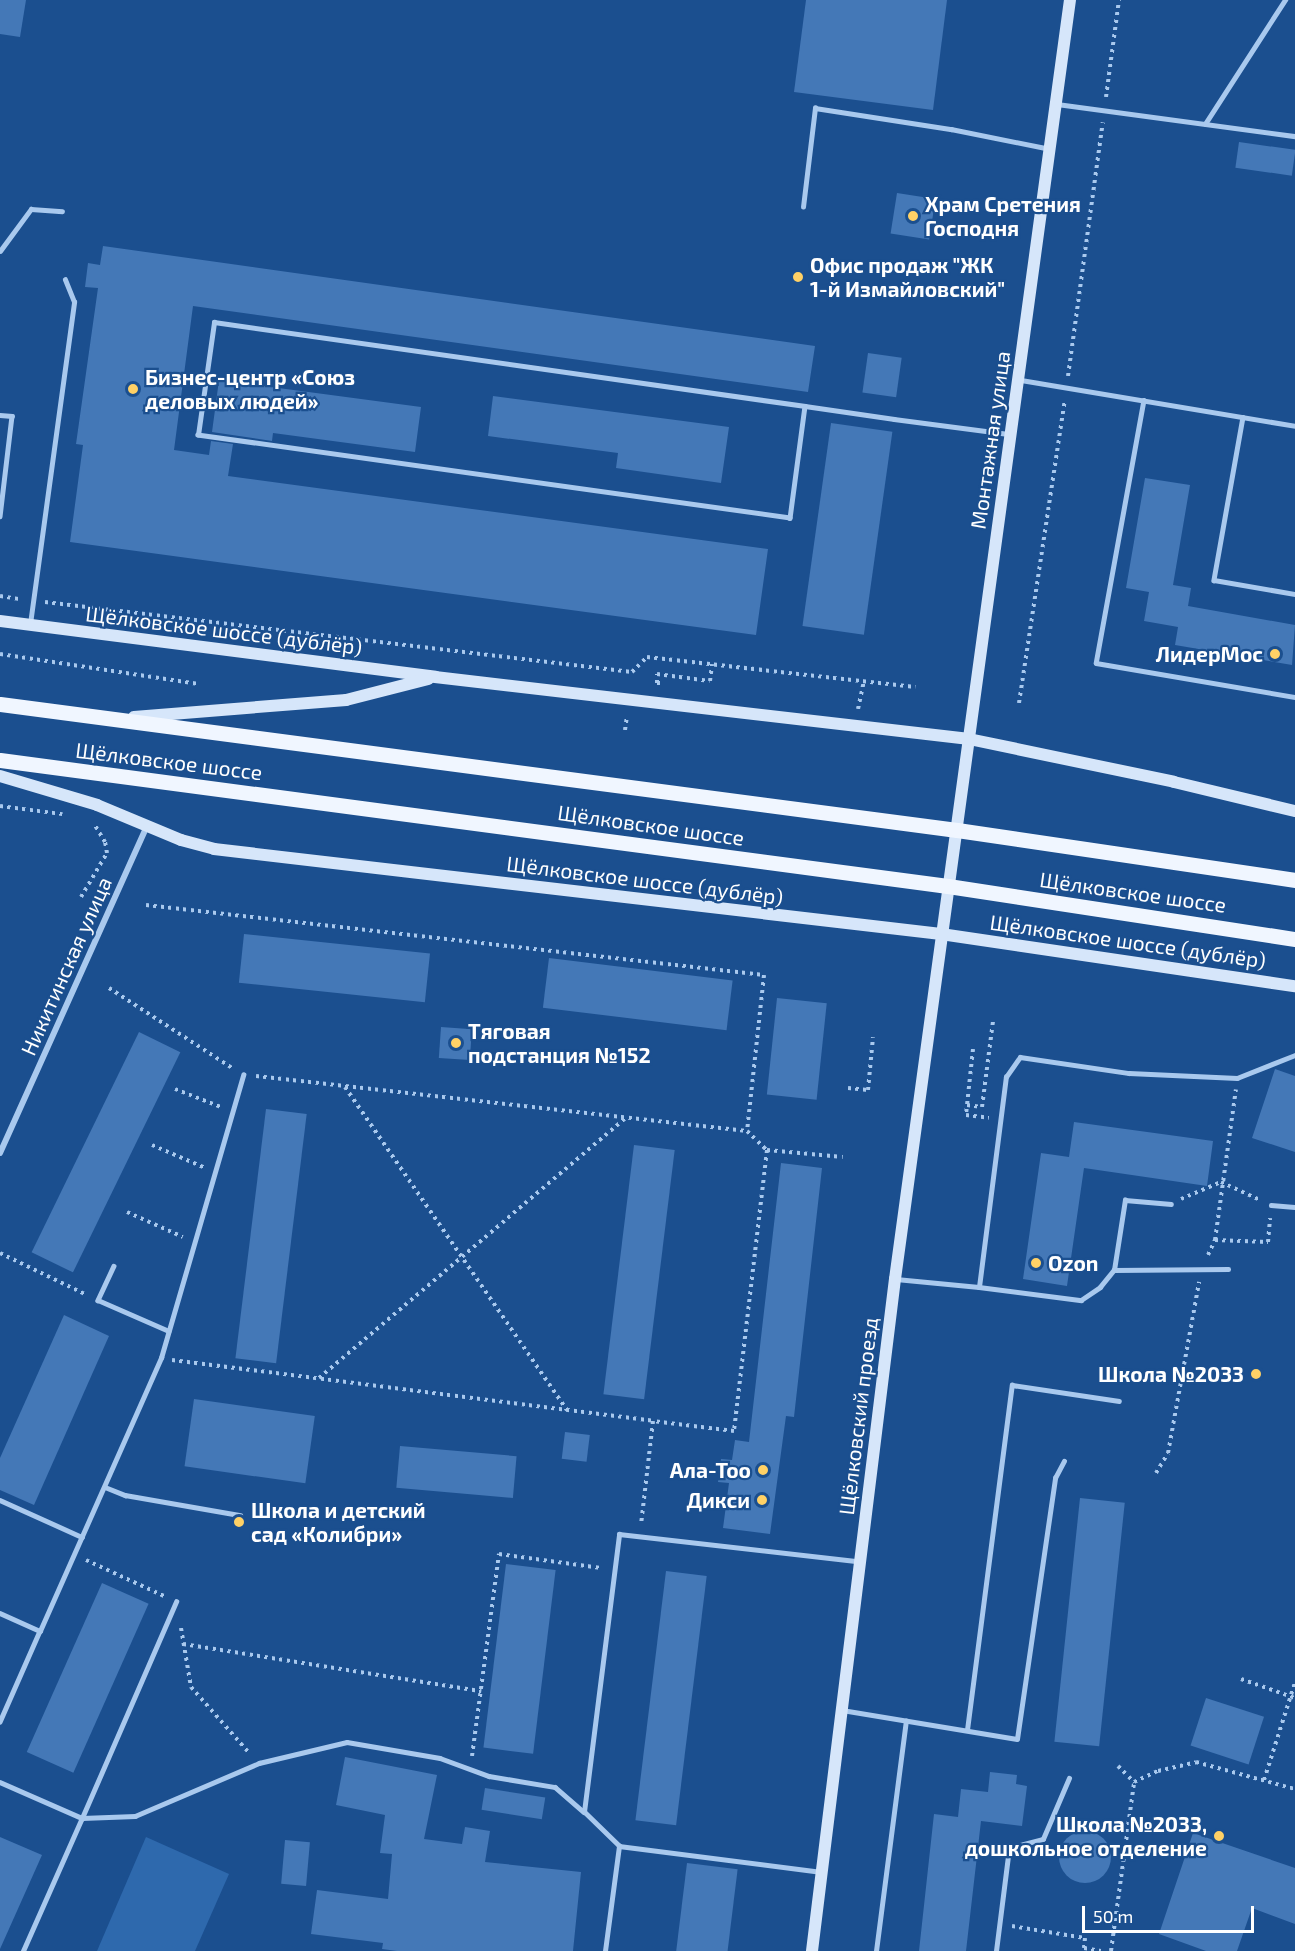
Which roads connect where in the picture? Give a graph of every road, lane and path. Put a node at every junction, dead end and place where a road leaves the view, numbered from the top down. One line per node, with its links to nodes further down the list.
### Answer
1 (1070, 0): 4 (street, Монтажная улица)
2 (1119, 0): 5 (path)
3 (1285, 0): 6 (lane)
4 (1056, 104): 5 (lane); 8 (street, Монтажная улица)
5 (1105, 111): 6 (lane); 14 (path)
6 (1205, 124): 7 (lane)
7 (1295, 136)
8 (1050, 149): 9 (lane); 13 (street, Монтажная улица)
9 (803, 207)
10 (62, 211): 11 (lane)
11 (0, 251)
12 (65, 280): 24 (lane)
13 (1018, 379): 14 (lane); 20 (street, Монтажная улица)
14 (1066, 387): 15 (lane); 35 (path)
15 (1144, 400): 18 (lane); 34 (lane)
16 (805, 406): 16 (lane); 20 (lane)
17 (0, 415): 21 (lane)
18 (1243, 417): 19 (lane); 22 (lane)
19 (1295, 426)
20 (1011, 435): 39 (street, Монтажная улица)
21 (0, 516)
22 (1295, 594)
23 (0, 596): 24 (path)
24 (33, 600): 26 (lane); 28 (path)
25 (0, 621): 26 (street, Щёлковское шоссе (дублёр))
26 (30, 625): 29 (street, Щёлковское шоссе (дублёр))
27 (0, 654): 31 (path)
28 (712, 664): 30 (path); 32 (path)
29 (435, 677): 38 (street); 39 (street, Щёлковское шоссе (дублёр))
30 (864, 681): 33 (path); 37 (path)
31 (199, 684)
32 (668, 684)
33 (915, 687)
34 (1295, 697)
35 (1018, 703)
36 (0, 704): 38 (main road, Щёлковское шоссе)
37 (854, 708)
38 (120, 718): 47 (main road, Щёлковское шоссе)
39 (969, 739): 43 (street, Щёлковское шоссе (дублёр)); 47 (street, Монтажная улица)
40 (0, 760): 49 (main road, Щёлковское шоссе)
41 (0, 776): 46 (street, Щёлковское шоссе (дублёр))
42 (0, 806): 44 (path)
43 (1295, 812)
44 (70, 816)
45 (88, 821): 50 (path)
46 (147, 826): 52 (street, Щёлковское шоссе (дублёр)); 72 (street, Никитинская улица)
47 (957, 830): 48 (main road, Щёлковское шоссе); 49 (street, Монтажная улица)
48 (1295, 880)
49 (948, 886): 52 (street, Щёлковский проезд); 53 (main road, Щёлковское шоссе)
50 (81, 897)
51 (146, 905): 69 (path)
52 (941, 934): 54 (street, Щёлковское шоссе (дублёр)); 88 (street, Щёлковский проезд)
53 (1295, 939)
54 (1295, 986)
55 (109, 988): 60 (path)
56 (993, 1021): 65 (path)
57 (873, 1037): 63 (path)
58 (973, 1049): 65 (path)
59 (1295, 1055): 61 (lane)
60 (243, 1075): 62 (path); 66 (lane)
61 (1237, 1078): 68 (lane); 75 (path)
62 (345, 1086): 67 (path); 83 (path)
63 (848, 1088)
64 (175, 1089): 66 (path)
65 (967, 1105): 68 (path)
66 (233, 1112): 74 (lane)
67 (627, 1118): 69 (path); 83 (path)
68 (1002, 1120): 89 (lane)
69 (747, 1131): 71 (path)
70 (152, 1145): 74 (path)
71 (767, 1150): 73 (path); 96 (path)
72 (0, 1153)
73 (843, 1156)
74 (215, 1173): 81 (lane)
75 (1221, 1182): 76 (path); 77 (path); 80 (path)
76 (1171, 1204): 87 (lane)
77 (1271, 1205): 78 (lane); 80 (path)
78 (1295, 1207)
79 (128, 1212): 81 (path)
80 (1215, 1240): 85 (path)
81 (195, 1242): 91 (lane)
82 (0, 1254): 90 (path)
83 (462, 1257): 93 (path); 95 (path)
84 (114, 1266): 90 (lane)
85 (1202, 1268): 86 (lane); 87 (lane); 98 (path)
86 (1228, 1269)
87 (1114, 1270): 89 (lane)
88 (895, 1279): 89 (lane); 105 (street, Щёлковский проезд)
89 (979, 1287)
90 (98, 1300): 91 (lane)
91 (169, 1331): 92 (lane)
92 (161, 1358): 93 (path); 99 (lane)
93 (319, 1378): 95 (path)
94 (1119, 1401): 118 (lane)
95 (567, 1410): 96 (path)
96 (654, 1421): 103 (path)
97 (1064, 1461): 118 (lane)
98 (1156, 1473)
99 (105, 1487): 101 (lane); 102 (lane)
100 (0, 1500): 102 (lane)
101 (240, 1515)
102 (82, 1537): 104 (lane)
103 (640, 1537): 105 (lane); 106 (lane)
104 (74, 1555): 107 (path); 109 (lane)
105 (860, 1562): 115 (street, Щёлковский проезд)
106 (614, 1570): 113 (path); 127 (lane)
107 (176, 1602): 110 (path); 128 (lane)
108 (0, 1613): 109 (lane)
109 (40, 1630): 117 (lane)
110 (183, 1644): 113 (path); 119 (path)
111 (1241, 1678): 114 (path)
112 (1295, 1682): 114 (path)
113 (481, 1691): 121 (path)
114 (1293, 1697): 123 (path)
115 (842, 1710): 116 (lane); 130 (street, Щёлковский проезд)
116 (906, 1721): 118 (lane); 136 (lane)
117 (0, 1722)
118 (967, 1730)
119 (259, 1763): 121 (lane); 128 (lane)
120 (1118, 1766): 125 (path)
121 (471, 1770): 127 (lane)
122 (1069, 1778): 131 (lane)
123 (1264, 1780): 125 (path); 126 (path)
124 (0, 1782): 128 (lane)
125 (1134, 1782): 139 (path)
126 (1295, 1789)
127 (584, 1812): 129 (lane)
128 (82, 1818): 133 (lane)
129 (619, 1846): 130 (lane); 134 (lane)
130 (822, 1872): 135 (street, Щёлковский проезд)
131 (1000, 1924): 132 (path); 137 (lane)
132 (1090, 1950): 138 (path)
133 (23, 1951)
134 (605, 1951)
135 (812, 1951)
136 (876, 1951)
137 (996, 1951)
138 (1101, 1951)
139 (1111, 1951)

